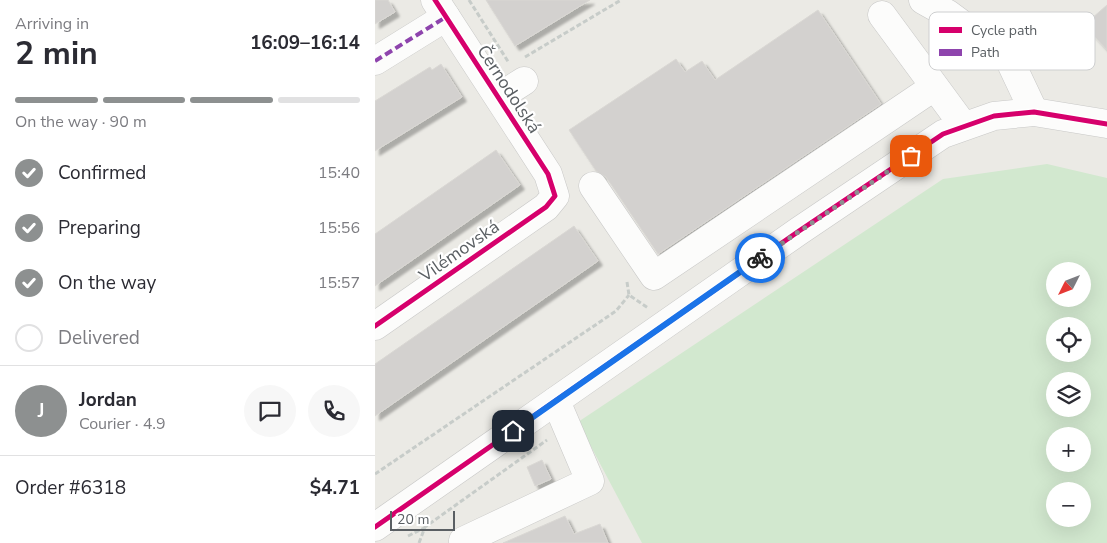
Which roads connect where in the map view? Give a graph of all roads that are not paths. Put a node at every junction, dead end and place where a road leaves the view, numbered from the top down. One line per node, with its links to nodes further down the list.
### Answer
1 (923, 0): 3 (street)
2 (440, 9): 5 (street); 9 (street, Černodolská)
3 (944, 12)
4 (882, 15): 8 (street)
5 (375, 61)
6 (518, 69): 9 (street)
7 (1014, 70): 10 (street)
8 (934, 87): 12 (street); 14 (street)
9 (499, 97): 15 (street, Černodolská)
10 (1034, 112): 11 (street); 12 (street)
11 (1107, 124)
12 (963, 126): 16 (street)
13 (593, 186): 14 (street)
14 (776, 194): 16 (street)
15 (555, 196): 17 (street, Vilémovská)
16 (799, 231): 18 (street)
17 (375, 326)
18 (556, 401): 19 (street); 21 (street)
19 (375, 527)
20 (375, 531): 22 (street)
21 (463, 541)
22 (381, 543)

